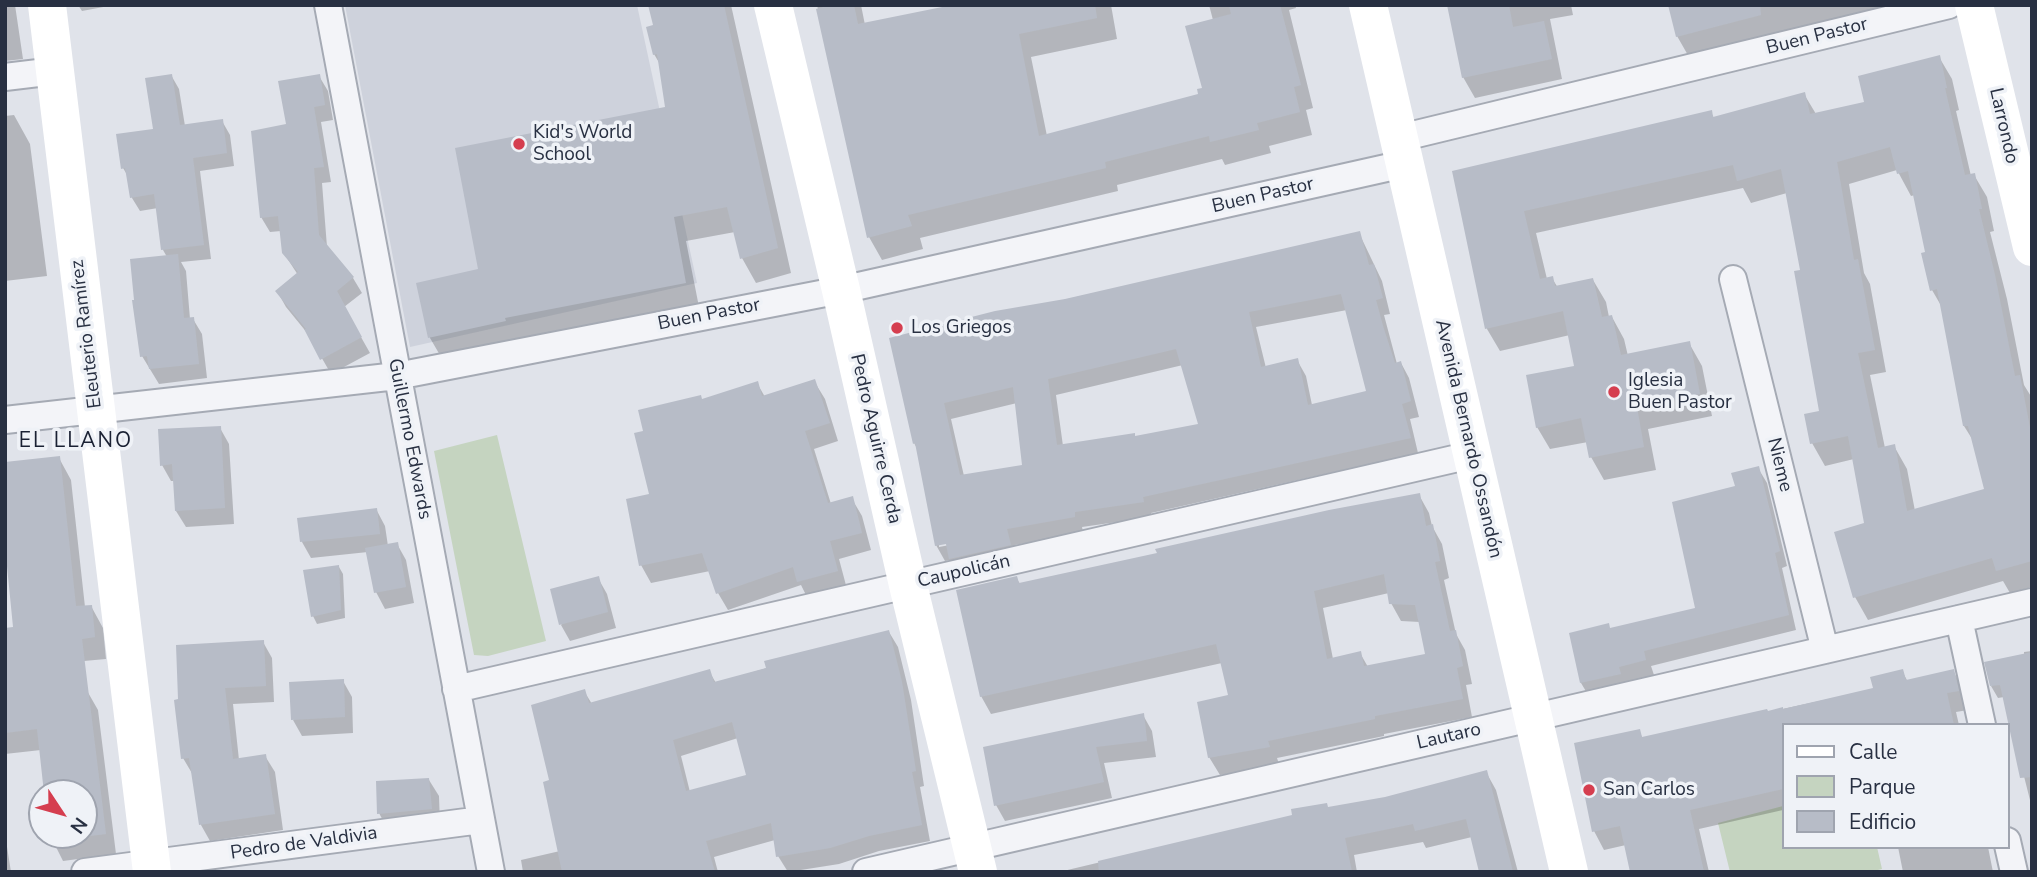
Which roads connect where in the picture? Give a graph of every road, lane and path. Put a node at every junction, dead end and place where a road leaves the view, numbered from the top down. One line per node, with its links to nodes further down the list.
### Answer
1 (47, 5): 7 (street, Eleuterio Ramírez)
2 (328, 5): 13 (street, Guillermo Edwards)
3 (773, 5): 12 (street, Pedro Aguirre Cerda)
4 (1368, 5): 9 (street, Avenida Bernardo Ossandón)
5 (1949, 5): 9 (street, Buen Pastor)
6 (1974, 5): 10 (street, Larrondo)
7 (55, 71): 8 (street); 14 (street, Eleuterio Ramírez)
8 (5, 77)
9 (1402, 151): 12 (street, Buen Pastor); 16 (street, Avenida Bernardo Ossandón)
10 (2032, 247)
11 (1733, 279): 20 (street, Nieme)
12 (841, 290): 13 (street, Buen Pastor); 17 (street, Pedro Aguirre Cerda)
13 (397, 376): 14 (street, Buen Pastor); 21 (street, Guillermo Edwards)
14 (96, 408): 15 (street, Buen Pastor); 27 (street, Eleuterio Ramírez)
15 (5, 420)
16 (1471, 456): 17 (street, Caupolicán); 22 (street, Avenida Bernardo Ossandón)
17 (908, 585): 21 (street, Caupolicán); 26 (street, Pedro Aguirre Cerda)
18 (2032, 602): 19 (street, Lautaro)
19 (1959, 619): 20 (street, Lautaro); 23 (street)
20 (1825, 650): 22 (street, Lautaro)
21 (457, 689): 24 (street, Guillermo Edwards)
22 (1535, 717): 26 (street, Lautaro); 31 (street, Avenida Bernardo Ossandón)
23 (1982, 723)
24 (481, 820): 27 (street, Pedro de Valdivia); 29 (street, Guillermo Edwards)
25 (2009, 849): 32 (street)
26 (975, 859): 30 (street, Lautaro)
27 (152, 868): 28 (street, Pedro de Valdivia)
28 (85, 872)
29 (491, 872)
30 (866, 872)
31 (1570, 872)
32 (2014, 872)

